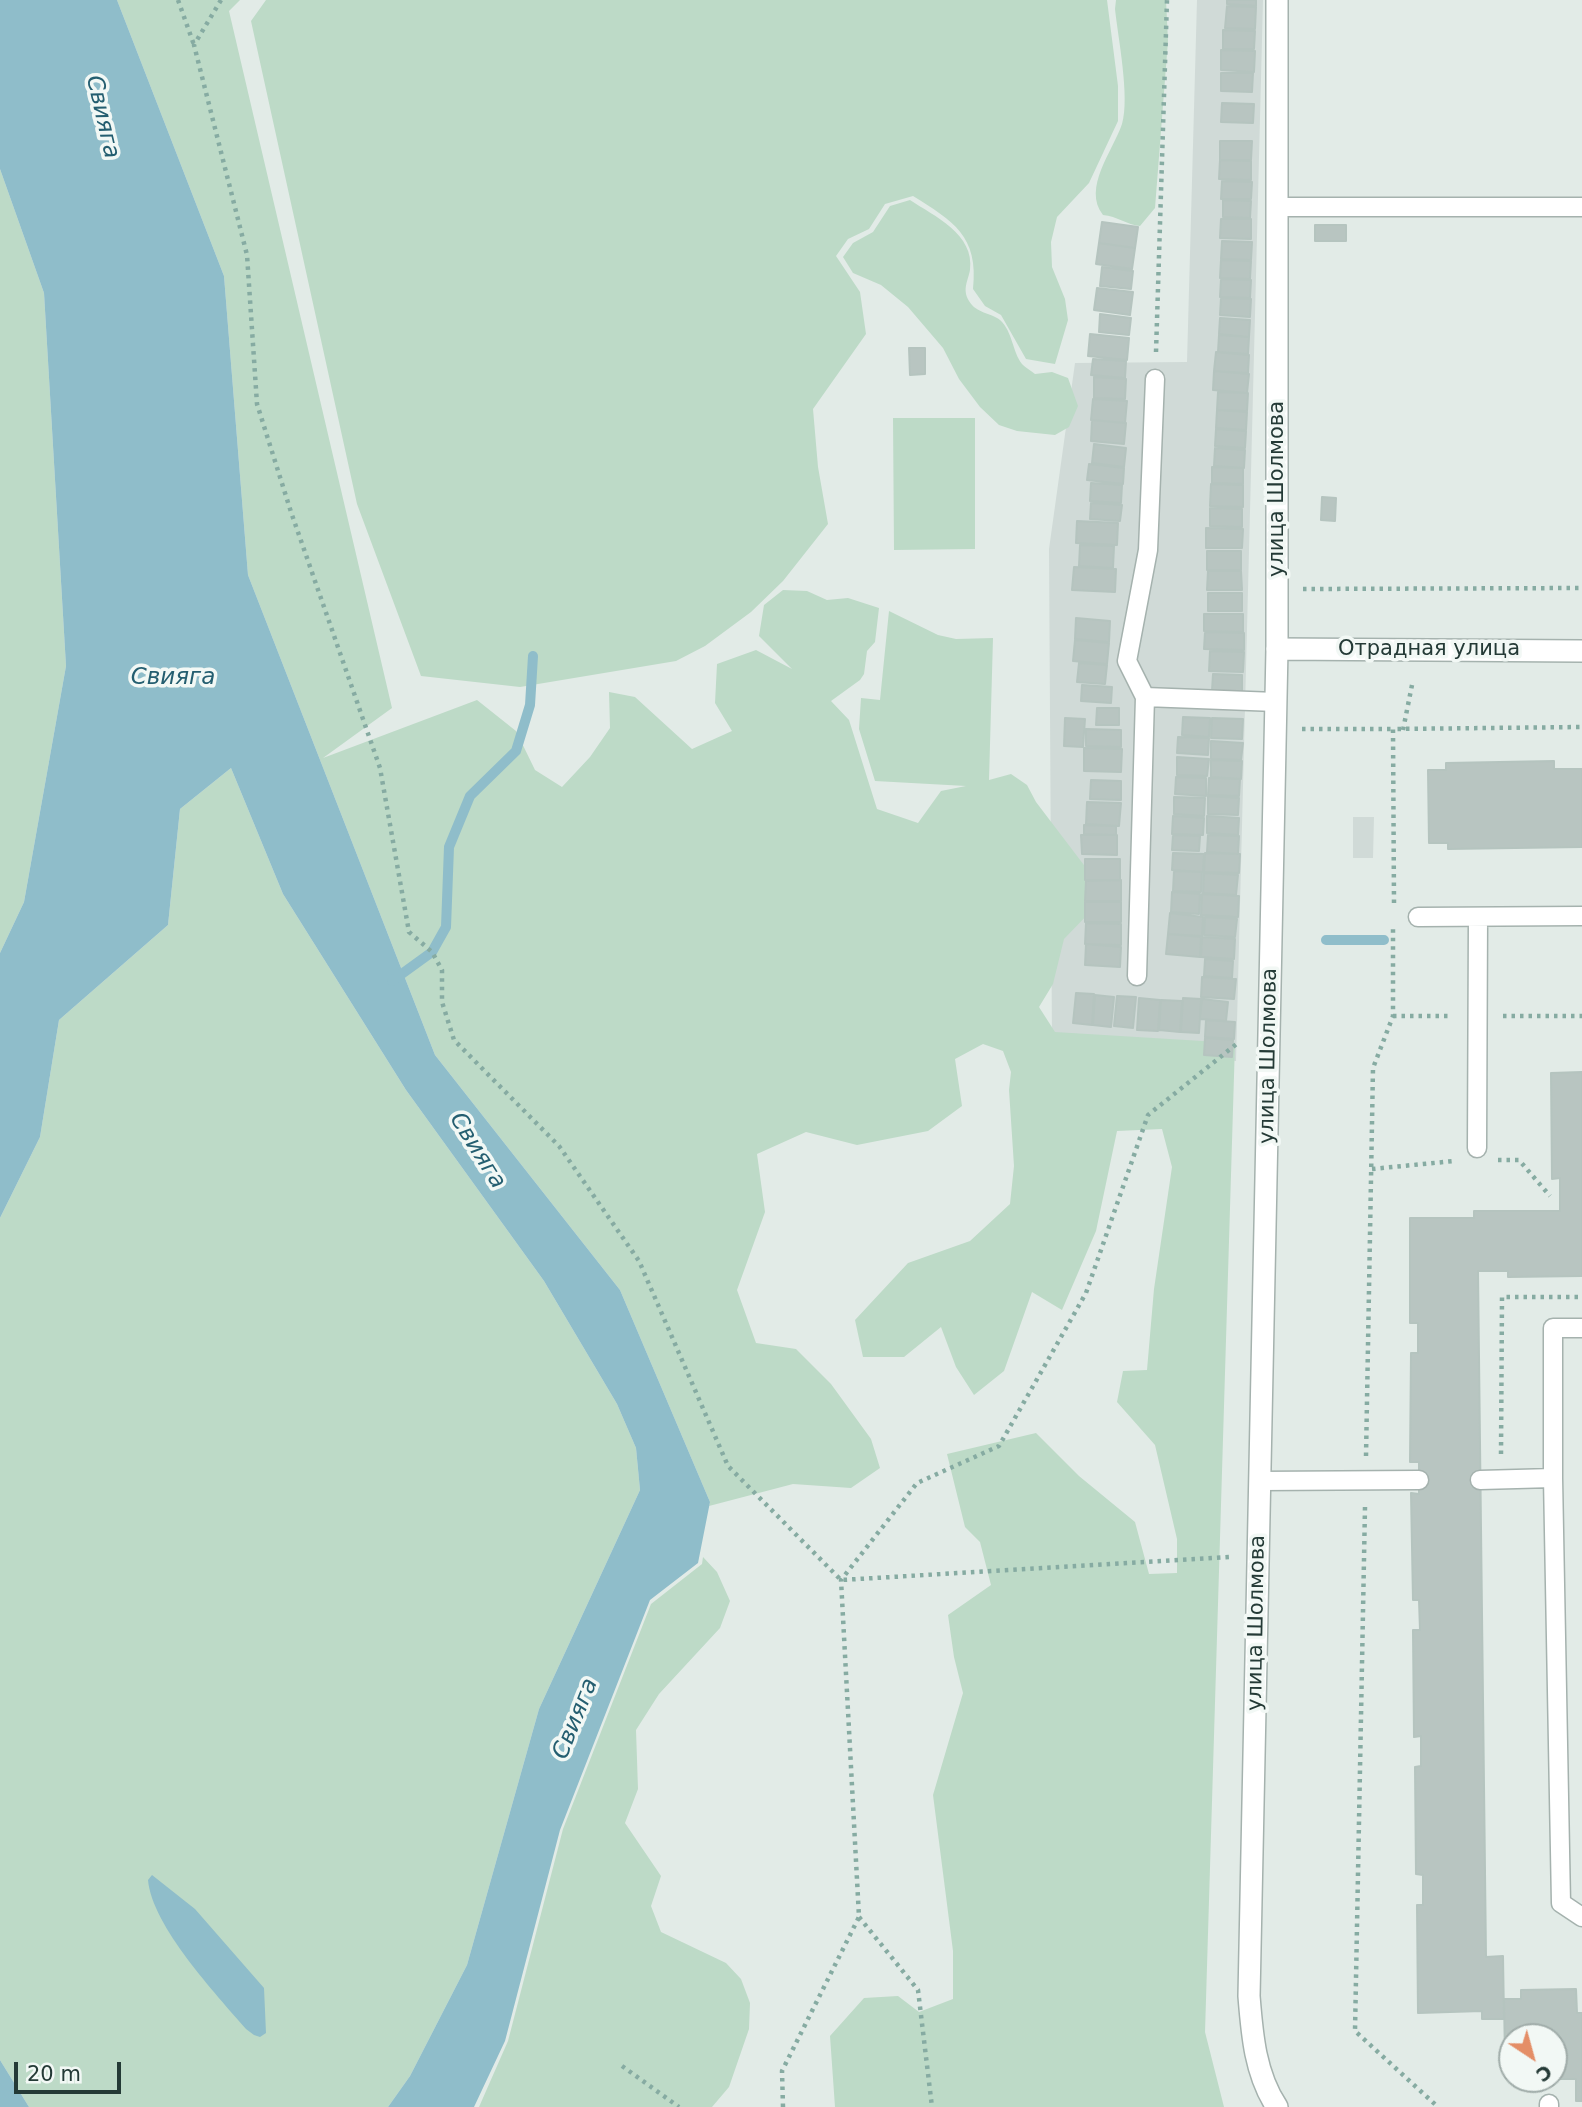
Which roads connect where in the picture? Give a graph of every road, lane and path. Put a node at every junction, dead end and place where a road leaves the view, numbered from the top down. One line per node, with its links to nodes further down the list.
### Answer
1 (178, 0): 5 (path)
2 (221, 0): 5 (path)
3 (1167, 0): 8 (path)
4 (1278, 0): 6 (street, улица Шолмова)
5 (194, 45): 37 (path)
6 (1278, 207): 7 (lane); 10 (street, улица Шолмова)
7 (1582, 207)
8 (1155, 379): 14 (lane)
9 (1582, 588): 10 (path)
10 (1278, 589): 11 (street, улица Шолмова)
11 (1277, 649): 12 (street, Отрадная улица); 15 (street, улица Шолмова)
12 (1582, 651)
13 (1412, 685): 19 (path)
14 (1145, 697): 15 (lane); 25 (lane)
15 (1276, 702): 17 (street, улица Шолмова)
16 (1582, 727): 19 (path)
17 (1276, 729): 18 (path); 26 (street, улица Шолмова)
18 (1392, 729): 19 (path); 20 (path)
19 (1404, 730)
20 (1394, 907)
21 (1582, 916): 23 (lane)
22 (1418, 917): 23 (lane)
23 (1478, 917): 27 (lane)
24 (1394, 921): 32 (path)
25 (1137, 976)
26 (1270, 1017): 35 (street, улица Шолмова); 37 (path)
27 (1477, 1148)
28 (1582, 1297): 31 (path)
29 (1582, 1328): 30 (lane)
30 (1553, 1478): 31 (lane); 39 (lane)
31 (1500, 1479): 34 (lane)
32 (1365, 1480): 33 (lane); 35 (lane); 45 (path)
33 (1419, 1480)
34 (1480, 1480)
35 (1260, 1481): 36 (street, улица Шолмова)
36 (1259, 1555): 37 (path); 44 (street, улица Шолмова)
37 (841, 1580): 38 (path)
38 (859, 1917): 42 (path); 43 (path)
39 (1582, 1917)
40 (622, 2066): 41 (path)
41 (680, 2107)
42 (783, 2107)
43 (932, 2107)
44 (1277, 2107)
45 (1438, 2107)

